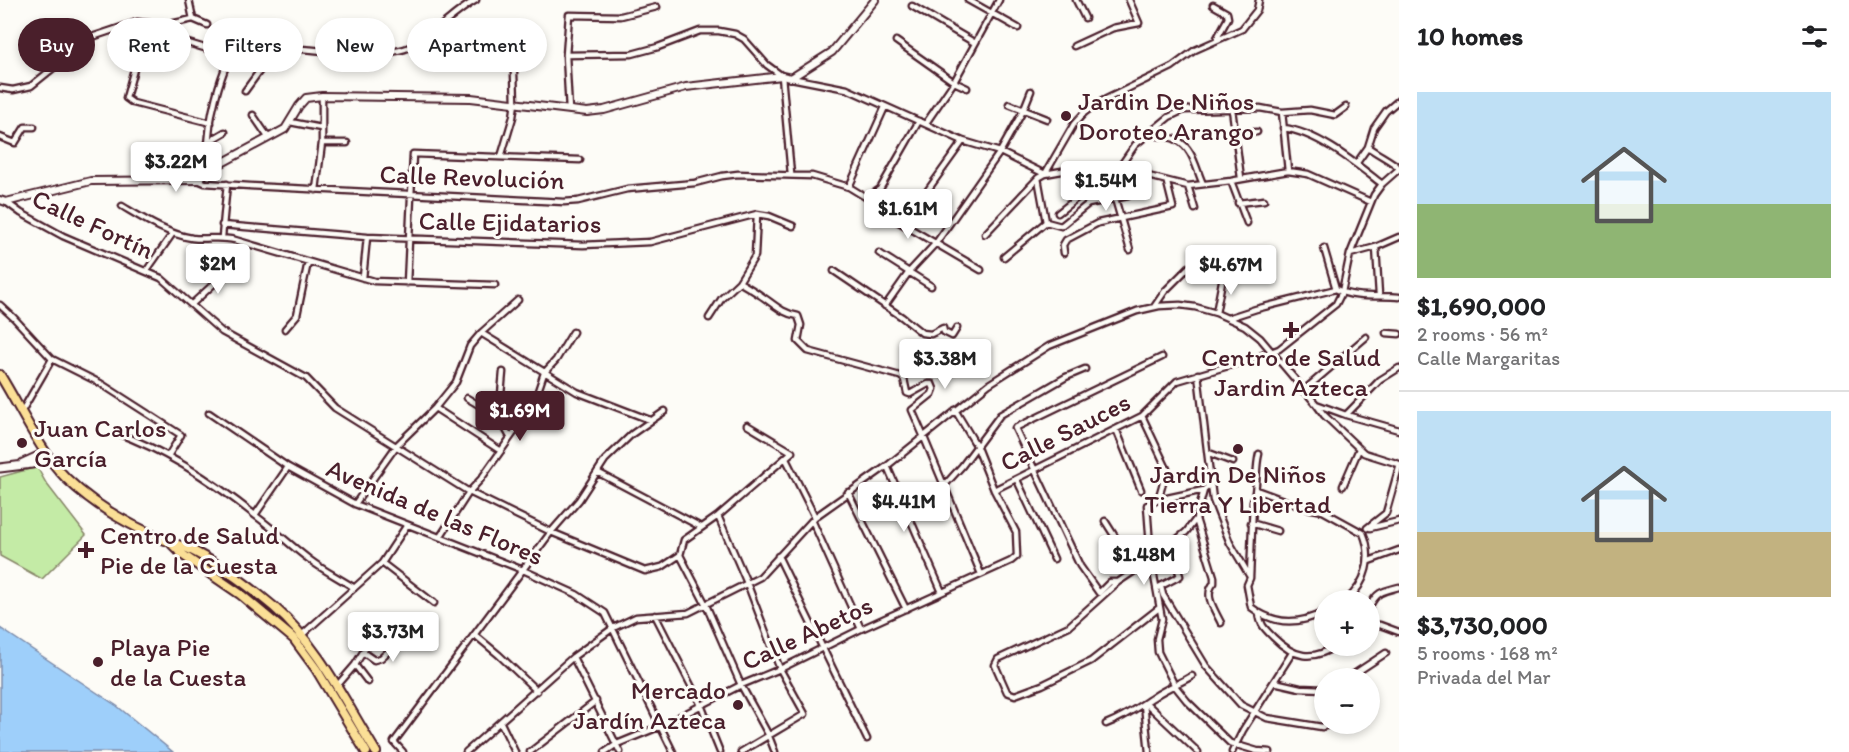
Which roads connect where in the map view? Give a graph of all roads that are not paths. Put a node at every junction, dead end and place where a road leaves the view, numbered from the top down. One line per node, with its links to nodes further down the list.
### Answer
1 (189, 0): 14 (street)
2 (476, 0): 22 (street)
3 (875, 0): 29 (street)
4 (968, 0): 12 (street)
5 (999, 0): 12 (street)
6 (1076, 0): 13 (street)
7 (1129, 0): 21 (street)
8 (1259, 0): 18 (street)
9 (1213, 5): 18 (street)
10 (912, 6): 20 (street)
11 (657, 7): 23 (street)
12 (990, 14): 16 (street); 20 (street)
13 (1085, 18)
14 (193, 19): 15 (street)
15 (203, 23)
16 (1018, 28)
17 (107, 32): 31 (street)
18 (1216, 39): 75 (street)
19 (896, 41): 30 (street)
20 (975, 43): 30 (street)
21 (1074, 46)
22 (303, 50)
23 (566, 55): 28 (street); 41 (street)
24 (133, 72): 49 (street)
25 (225, 72): 49 (street)
26 (259, 72): 33 (street)
27 (514, 72): 37 (street)
28 (782, 76): 29 (street); 41 (street); 74 (street)
29 (791, 78): 39 (street)
30 (954, 82): 32 (street); 50 (street)
31 (0, 88)
32 (967, 88)
33 (245, 91)
34 (1031, 91): 43 (street)
35 (322, 96): 37 (street); 48 (street); 52 (street)
36 (1399, 100): 64 (street)
37 (515, 103): 41 (street); 66 (street)
38 (1009, 104): 43 (street)
39 (885, 107): 47 (street); 85 (street)
40 (1346, 107): 44 (street)
41 (569, 110)
42 (1232, 110): 44 (street); 56 (street); 57 (street)
43 (1023, 111): 46 (street); 65 (street)
44 (1282, 112): 53 (street)
45 (253, 116): 59 (street)
46 (1047, 119)
47 (919, 121): 50 (street); 89 (street)
48 (290, 122): 52 (street); 59 (street)
49 (211, 123): 61 (street)
50 (926, 123): 60 (street)
51 (34, 127): 58 (street)
52 (321, 128): 62 (street)
53 (1283, 128): 68 (street); 72 (street)
54 (225, 132): 61 (street)
55 (1257, 132): 56 (street)
56 (1236, 133): 77 (street)
57 (1149, 135): 71 (street); 82 (street)
58 (0, 137)
59 (268, 137): 70 (street)
60 (963, 141): 65 (street); 93 (street)
61 (208, 142): 70 (street)
62 (322, 143): 63 (street); 86 (street)
63 (347, 143)
64 (1368, 147): 68 (street); 69 (street)
65 (1000, 152): 75 (street); 111 (street)
66 (501, 157): 67 (street); 87 (street)
67 (580, 160)
68 (1356, 164): 83 (street)
69 (1399, 169): 83 (street, Calle Sauces)
70 (209, 170): 78 (street)
71 (1117, 171): 73 (street); 80 (street)
72 (1288, 171): 77 (street); 94 (street)
73 (1106, 173): 75 (street); 90 (street); 98 (street)
74 (791, 174): 85 (street, Calle Revolución); 87 (street, Calle Revolución)
75 (1045, 174): 76 (street)
76 (1038, 178): 101 (street); 106 (street)
77 (1241, 178): 79 (street)
78 (198, 180): 81 (street, Calle Revolución); 92 (street)
79 (1231, 181): 82 (street); 95 (street)
80 (1167, 183): 84 (street); 100 (street)
81 (227, 184): 86 (street, Calle Revolución); 103 (street)
82 (1203, 184): 84 (street)
83 (1382, 184): 94 (street, Calle Sauces)
84 (1188, 186): 97 (street)
85 (849, 187): 89 (street, Calle Revolución)
86 (316, 189): 87 (street, Calle Revolución)
87 (410, 195): 110 (street)
88 (1128, 196): 90 (street)
89 (867, 198): 111 (street, Calle Revolución)
90 (1115, 200): 100 (street); 101 (street)
91 (1264, 200): 95 (street)
92 (3, 201): 121 (street, Calle Fortín)
93 (920, 201)
94 (1371, 202): 117 (street, Calle Sauces)
95 (1238, 203): 102 (street)
96 (122, 206): 105 (street)
97 (1195, 209)
98 (1059, 213)
99 (757, 214): 104 (street); 110 (street, Calle Ejidatarios); 126 (street)
100 (1119, 219): 114 (street); 116 (street)
101 (1046, 222): 118 (street)
102 (1247, 223)
103 (222, 225): 107 (street); 108 (street, Calle Ejidatarios)
104 (793, 226)
105 (172, 232): 107 (street); 121 (street)
106 (984, 234)
107 (222, 237): 119 (street)
108 (367, 237): 110 (street, Calle Ejidatarios); 125 (street)
109 (1399, 237): 112 (street)
110 (409, 239): 127 (street)
111 (936, 243): 122 (street, Calle Revolución); 124 (street)
112 (1376, 247): 117 (street); 132 (street)
113 (1324, 248): 130 (street)
114 (1130, 250)
115 (879, 253): 124 (street)
116 (1064, 254)
117 (1350, 254): 131 (street, Calle Sauces)
118 (1004, 257)
119 (308, 262): 125 (street); 143 (street)
120 (230, 269): 135 (street)
121 (147, 270): 135 (street, Calle Fortín)
122 (981, 270)
123 (834, 271): 137 (street)
124 (909, 272): 129 (street); 137 (street)
125 (363, 278): 127 (street)
126 (739, 282): 140 (street); 174 (street)
127 (407, 283): 128 (street)
128 (495, 285)
129 (932, 286)
130 (1336, 289): 131 (street); 141 (street)
131 (1342, 292): 132 (street); 149 (street, Calle Sauces)
132 (1378, 295): 133 (street)
133 (1399, 297)
134 (518, 300): 145 (street)
135 (192, 304): 176 (street, Calle Fortín)
136 (0, 305): 151 (street)
137 (885, 306): 142 (street)
138 (1154, 307): 139 (street); 139 (street); 162 (street)
139 (1216, 313): 141 (street)
140 (709, 318)
141 (1228, 318): 149 (street)
142 (957, 328)
143 (285, 329)
144 (573, 332): 155 (street)
145 (481, 333): 155 (street); 161 (street)
146 (1386, 333): 147 (street)
147 (1399, 334)
148 (1366, 336): 158 (street)
149 (1272, 351): 156 (street, Calle Sauces); 158 (street)
150 (1162, 357): 190 (street)
151 (52, 359): 163 (street); 183 (street)
152 (1399, 368): 166 (street)
153 (1085, 369): 177 (street)
154 (503, 372): 168 (street)
155 (544, 373): 169 (street); 175 (street)
156 (1198, 374): 167 (street, Calle Sauces); 180 (street)
157 (0, 375): 163 (main road)
158 (1303, 391): 160 (street)
159 (467, 398): 168 (street)
160 (1316, 404): 166 (street); 178 (street)
161 (435, 408): 176 (street); 179 (street)
162 (955, 410): 174 (street); 177 (street)
163 (22, 411): 182 (main road)
164 (665, 411): 169 (street)
165 (209, 413): 188 (street, Avenida de las Flores)
166 (1346, 415): 172 (street)
167 (1142, 416): 171 (street, Calle Sauces); 202 (street)
168 (499, 417): 175 (street)
169 (650, 420): 191 (street)
170 (747, 424): 184 (street)
171 (1116, 429): 190 (street, Calle Sauces); 197 (street)
172 (1399, 430)
173 (117, 433): 183 (street)
174 (923, 435): 186 (street); 194 (street)
175 (510, 437): 179 (street)
176 (397, 445): 200 (street, Calle Fortín); 203 (street)
177 (976, 445): 194 (street); 196 (street)
178 (1359, 448): 187 (street); 195 (street)
179 (501, 451): 200 (street)
180 (1209, 453): 185 (street); 193 (street)
181 (1259, 454): 199 (street)
182 (47, 456): 189 (main road); 217 (main road)
183 (168, 456): 204 (street)
184 (786, 459): 205 (street); 206 (street)
185 (1233, 462)
186 (887, 466): 201 (street); 236 (street)
187 (1399, 466): 214 (street)
188 (288, 467): 203 (street, Avenida de las Flores); 204 (street)
189 (0, 468)
190 (1035, 471): 192 (street, Calle Sauces); 230 (street)
191 (597, 472): 212 (street); 215 (street)
192 (1017, 480): 196 (street, Calle Sauces); 222 (street)
193 (1211, 484): 198 (street); 229 (street)
194 (944, 486): 228 (street)
195 (1343, 486)
196 (994, 490): 228 (street, Calle Abetos)
197 (1141, 490)
198 (1204, 490): 202 (street); 207 (street)
199 (1256, 490): 210 (street); 214 (street)
200 (469, 492): 215 (street, Calle Fortín); 216 (street)
201 (848, 492): 206 (street); 241 (street)
202 (1158, 500): 223 (street)
203 (355, 504): 211 (street, Avenida de las Flores)
204 (255, 515): 232 (street)
205 (718, 516): 212 (street); 231 (street)
206 (813, 518): 221 (street); 248 (street)
207 (1196, 519): 218 (street); 245 (street)
208 (1105, 520): 227 (street)
209 (1399, 521): 214 (street)
210 (1251, 523): 213 (street); 229 (street)
211 (407, 525): 216 (street, Avenida de las Flores); 225 (street)
212 (701, 527): 220 (street)
213 (1278, 531)
214 (1365, 531): 224 (street)
215 (551, 532): 220 (street, Calle Fortín); 226 (street)
216 (440, 537): 226 (street, Avenida de las Flores)
217 (171, 543): 250 (main road); 283 (main road)
218 (1170, 545): 223 (street); 233 (street)
219 (1399, 550): 224 (street)
220 (680, 555): 239 (street)
221 (778, 556): 231 (street); 254 (street)
222 (1054, 559)
223 (1151, 560): 227 (street); 233 (street)
224 (1369, 561): 235 (street)
225 (382, 563): 232 (street); 238 (street)
226 (522, 570): 247 (street, Avenida de las Flores); 251 (street)
227 (1136, 570): 230 (street)
228 (981, 574): 236 (street, Calle Abetos)
229 (1250, 578): 242 (street)
230 (1118, 582): 240 (street)
231 (747, 583): 239 (street); 262 (street)
232 (353, 587): 250 (street)
233 (1158, 587): 240 (street); 274 (street)
234 (1399, 587): 237 (street)
235 (1355, 590)
236 (942, 592): 241 (street, Calle Abetos)
237 (1380, 592)
238 (434, 603)
239 (706, 605): 243 (street); 266 (street)
240 (1159, 608): 267 (street)
241 (906, 609): 248 (street, Calle Abetos)
242 (1258, 613): 244 (street); 256 (street)
243 (655, 615): 247 (street); 273 (street)
244 (1314, 618)
245 (1221, 623)
246 (1380, 625): 249 (street)
247 (613, 628): 259 (street); 277 (street, Avenida de las Flores)
248 (861, 629): 254 (street, Calle Abetos)
249 (1399, 632)
250 (303, 634): 268 (main road)
251 (475, 635): 270 (street); 285 (street)
252 (373, 636): 255 (street)
253 (399, 642): 255 (street)
254 (823, 648): 262 (street, Calle Abetos); 280 (street)
255 (364, 653): 260 (street)
256 (1292, 653): 258 (street); 265 (street)
257 (1386, 653): 261 (street)
258 (1314, 656)
259 (573, 657): 270 (street); 271 (street)
260 (355, 665): 264 (street); 268 (street)
261 (1363, 668)
262 (780, 669): 266 (street, Calle Abetos); 279 (street)
263 (1192, 676): 267 (street)
264 (368, 682)
265 (1274, 682): 269 (street); 274 (street)
266 (741, 685): 273 (street, Calle Abetos); 279 (street)
267 (1175, 686): 272 (street); 282 (street)
268 (336, 687): 284 (main road)
269 (1314, 689)
270 (537, 692): 275 (street)
271 (596, 701): 281 (street); 288 (street)
272 (1145, 704): 276 (street); 295 (street); 296 (street)
273 (701, 705): 277 (street, Calle Abetos); 292 (street)
274 (1255, 713): 278 (street); 282 (street)
275 (501, 723): 286 (street); 287 (street)
276 (1106, 724)
277 (661, 726): 281 (street, Calle Abetos); 291 (street, Avenida de las Flores)
278 (1314, 726)
279 (768, 734): 293 (street); 294 (street)
280 (867, 739)
281 (617, 744): 289 (street, Calle Abetos); 290 (street)
282 (1235, 746): 297 (street); 298 (street)
283 (366, 752)
284 (375, 752)
285 (403, 752)
286 (466, 752)
287 (515, 752)
288 (530, 752)
289 (605, 752)
290 (620, 752)
291 (673, 752)
292 (720, 752)
293 (741, 752)
294 (775, 752)
295 (1150, 752)
296 (1198, 752)
297 (1232, 752)
298 (1270, 752)

